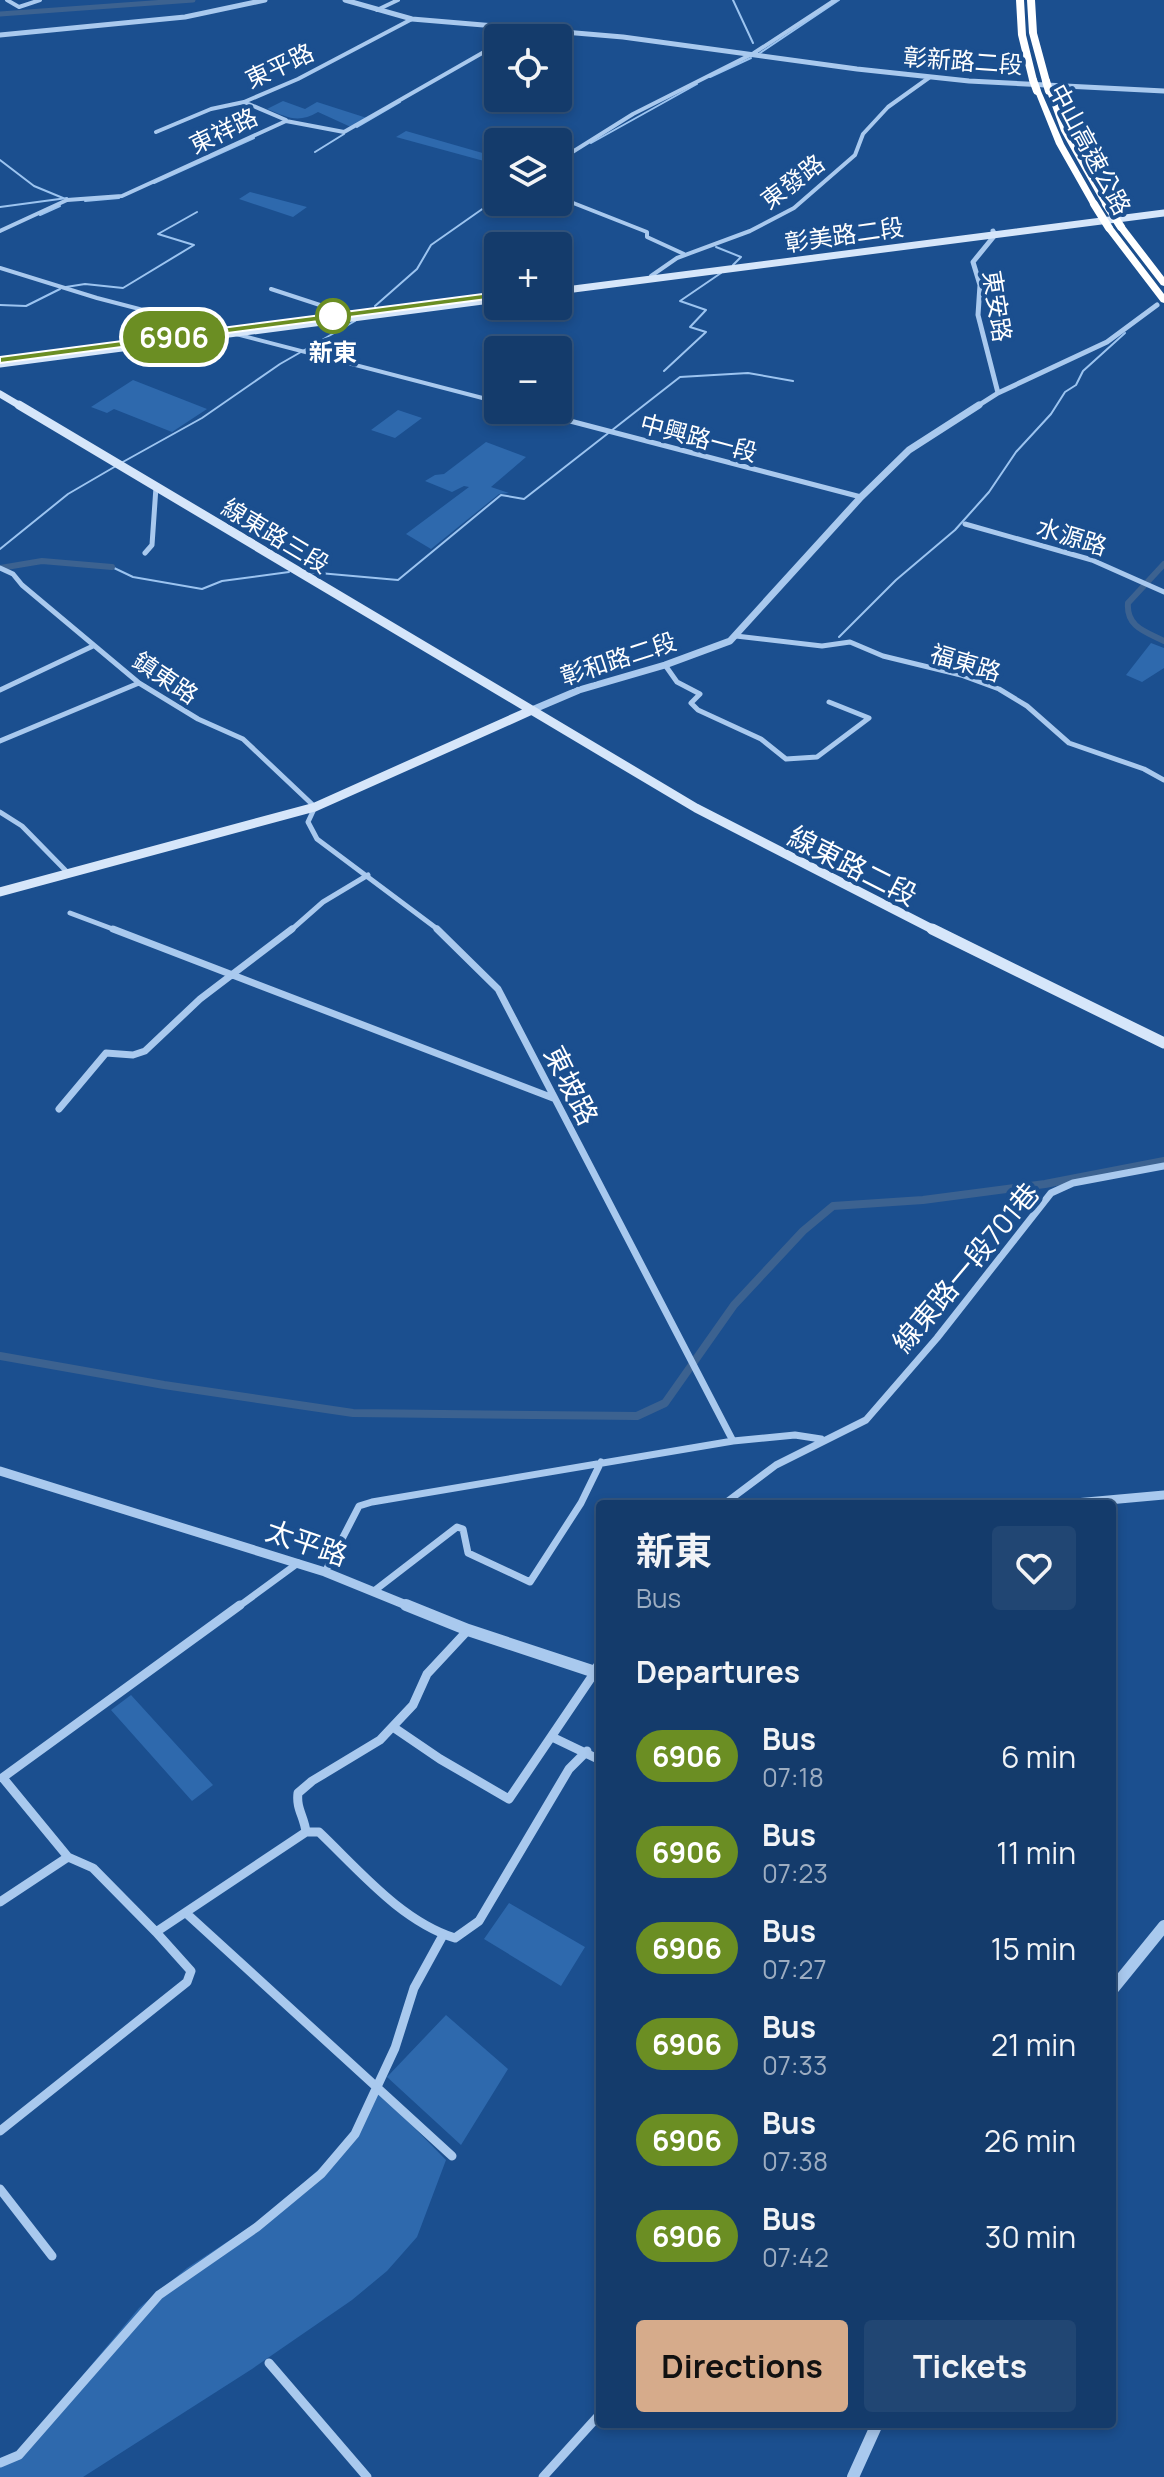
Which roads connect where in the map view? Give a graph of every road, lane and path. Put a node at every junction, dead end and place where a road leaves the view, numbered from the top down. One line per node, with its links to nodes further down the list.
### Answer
1 (7, 0): 2 (street)
2 (40, 0)
3 (265, 0): 13 (street)
4 (345, 0): 9 (street, 彰新路二段)
5 (398, 0): 9 (street)
6 (835, 0): 15 (street)
7 (1020, 0): 33 (highway, 中山高速公路, bridge)
8 (1031, 0): 29 (highway, 中山高速公路, bridge)
9 (377, 10): 10 (street, 彰新路二段)
10 (412, 19): 11 (street, 彰新路二段); 18 (street, 東平路)
11 (484, 25)
12 (572, 33): 15 (street, 彰新路二段)
13 (0, 35)
14 (484, 52): 19 (street, 東祥路)
15 (757, 53): 16 (street, 彰新路二段); 21 (street)
16 (930, 77): 17 (street, 彰新路二段); 26 (street, 東發路)
17 (1164, 91)
18 (244, 102): 19 (street); 20 (street, 東平路)
19 (286, 121): 24 (street, 東祥路)
20 (156, 132)
21 (572, 152)
22 (572, 203): 26 (street)
23 (1164, 211): 25 (main road, 彰美路二段)
24 (0, 231)
25 (994, 233): 28 (main road, 彰美路二段); 38 (street, 東安路)
26 (684, 254): 28 (street, 東發路)
27 (0, 268): 36 (street)
28 (652, 277): 30 (main road, 彰美路二段)
29 (1164, 283)
30 (572, 287)
31 (271, 289): 35 (street)
32 (484, 299): 34 (main road)
33 (1161, 302): 38 (street, 彰和路二段)
34 (359, 315): 35 (main road); 36 (main road)
35 (326, 317): 36 (main road)
36 (229, 332): 37 (main road); 40 (street)
37 (0, 362)
38 (998, 393): 43 (street, 彰和路二段)
39 (0, 394): 42 (main road, 線東路三段)
40 (484, 398)
41 (572, 422): 43 (street, 中興路一段)
42 (156, 487): 45 (street); 54 (main road, 線東路三段)
43 (861, 497): 48 (street, 彰和路二段)
44 (965, 524): 47 (street, 水源路)
45 (145, 553)
46 (4, 569): 49 (street, 鎮東路)
47 (1164, 592)
48 (736, 636): 50 (street, 彰和路二段); 56 (street, 福東路)
49 (93, 646): 51 (street, 鎮東路); 52 (street)
50 (665, 665): 53 (street); 54 (street, 彰和路二段)
51 (139, 683): 55 (street); 57 (street, 鎮東路)
52 (0, 690)
53 (829, 702)
54 (532, 710): 57 (main road, 彰和路二段); 64 (main road, 線東路二段)
55 (0, 741)
56 (1164, 780)
57 (315, 807): 59 (main road, 彰和路二段); 60 (street, 東坡路)
58 (0, 812): 59 (street)
59 (68, 873): 61 (main road, 彰和路二段)
60 (368, 875): 63 (street); 65 (street, 東坡路)
61 (0, 892)
62 (70, 913): 63 (street)
63 (233, 975): 65 (street); 66 (street)
64 (1164, 1043)
65 (555, 1098): 69 (street, 東坡路)
66 (59, 1109)
67 (1164, 1166): 68 (street, 線東路一段701巷)
68 (823, 1439): 69 (street); 73 (street, 線東路一段701巷)
69 (733, 1441): 70 (street)
70 (601, 1462): 76 (street); 77 (street)
71 (1, 1474): 75 (street, 太平路)
72 (1164, 1495): 74 (street)
73 (729, 1500)
74 (1108, 1500)
75 (298, 1563): 76 (street, 太平路); 85 (street)
76 (325, 1572): 77 (street, 太平路)
77 (374, 1591): 78 (street, 太平路)
78 (468, 1630): 79 (street, 太平路); 81 (street)
79 (596, 1668)
80 (596, 1672): 82 (street)
81 (393, 1727): 82 (street); 86 (street)
82 (552, 1737): 83 (street)
83 (587, 1751): 84 (street); 92 (street)
84 (596, 1757)
85 (2, 1779): 87 (street)
86 (306, 1832): 89 (street); 92 (street)
87 (68, 1857): 88 (street); 91 (street)
88 (0, 1902)
89 (186, 1913): 91 (street); 94 (street)
90 (1164, 1926): 93 (street)
91 (156, 1932): 95 (street)
92 (442, 1937): 94 (street)
93 (1116, 1985)
94 (377, 2088): 96 (street); 102 (street)
95 (0, 2131)
96 (452, 2156)
97 (0, 2189): 98 (street)
98 (52, 2256)
99 (269, 2363): 103 (street)
100 (596, 2418): 104 (street)
101 (875, 2428): 105 (street)
102 (0, 2463)
103 (367, 2477)
104 (543, 2477)
105 (853, 2477)

